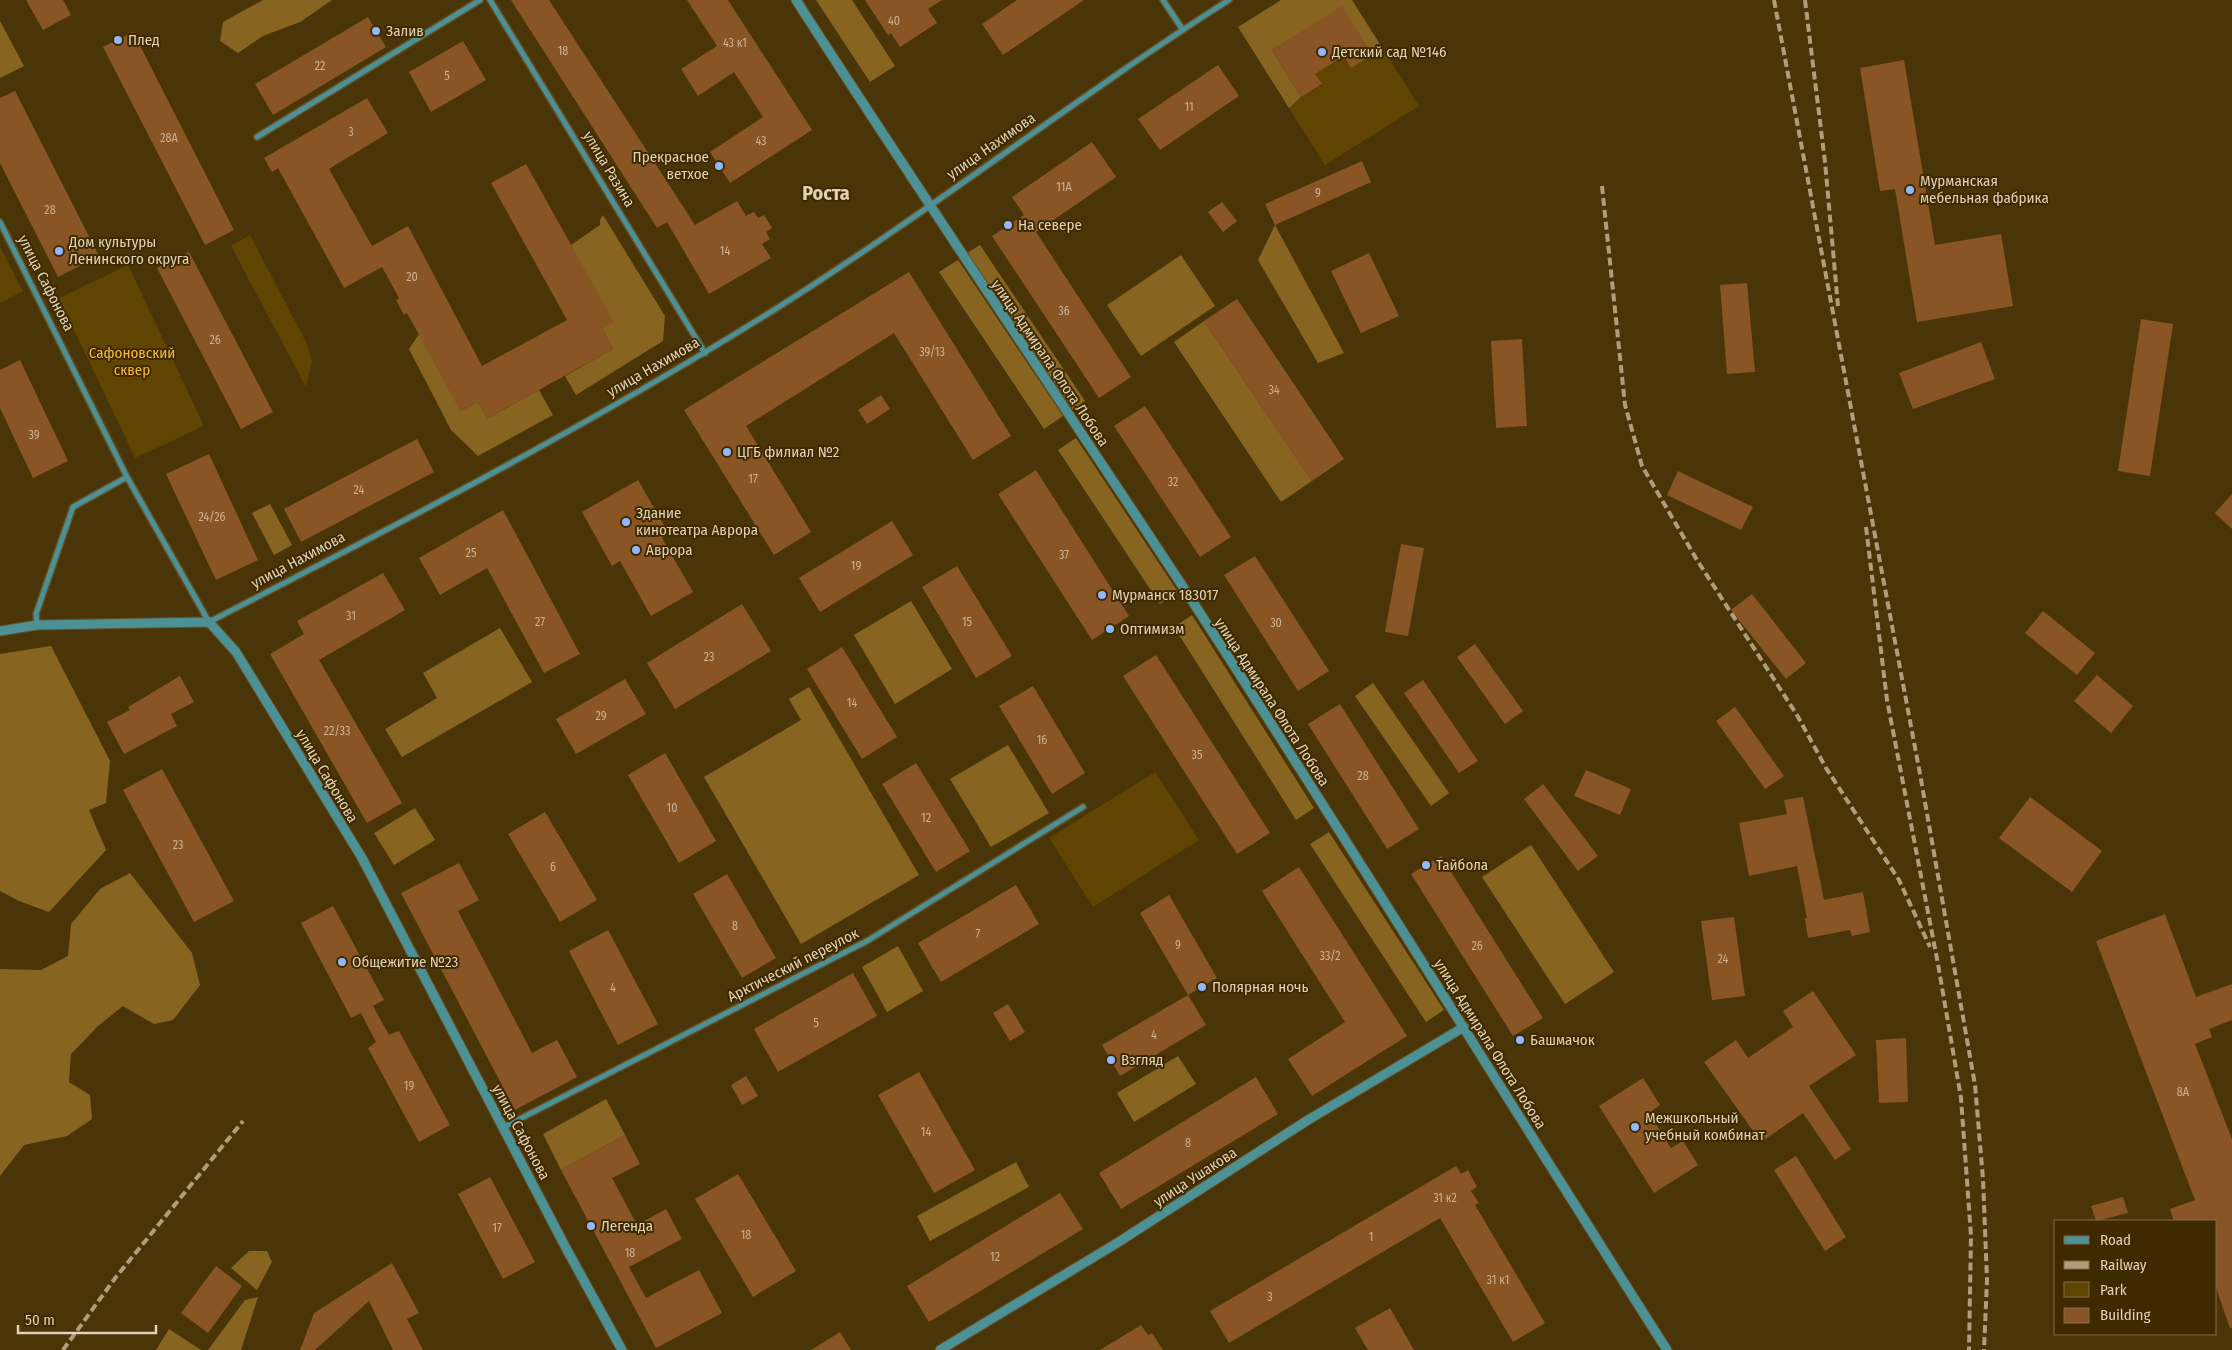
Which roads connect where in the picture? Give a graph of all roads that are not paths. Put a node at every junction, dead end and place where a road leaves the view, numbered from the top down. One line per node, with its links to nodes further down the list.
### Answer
1 (480, 0): 7 (street)
2 (490, 0): 10 (street, улица Разина)
3 (796, 0): 8 (street, улица Адмирала Флота Лобова)
4 (1163, 0): 6 (street)
5 (1229, 0): 6 (street, улица Нахимова)
6 (1182, 30): 8 (street, улица Нахимова)
7 (257, 137)
8 (929, 206): 10 (street, улица Нахимова); 16 (street, улица Адмирала Флота Лобова)
9 (0, 222): 11 (street, улица Сафонова)
10 (705, 352): 12 (street, улица Нахимова)
11 (128, 477): 12 (street, улица Сафонова); 13 (street)
12 (209, 622): 13 (street, улица Нахимова); 17 (street, улица Сафонова)
13 (37, 624): 14 (street, улица Нахимова)
14 (0, 632)
15 (1083, 807): 17 (street, Арктический переулок)
16 (1464, 1027): 19 (street, улица Ушакова); 20 (street, улица Адмирала Флота Лобова)
17 (504, 1127): 18 (street, улица Сафонова)
18 (622, 1350)
19 (940, 1350)
20 (1667, 1350)

